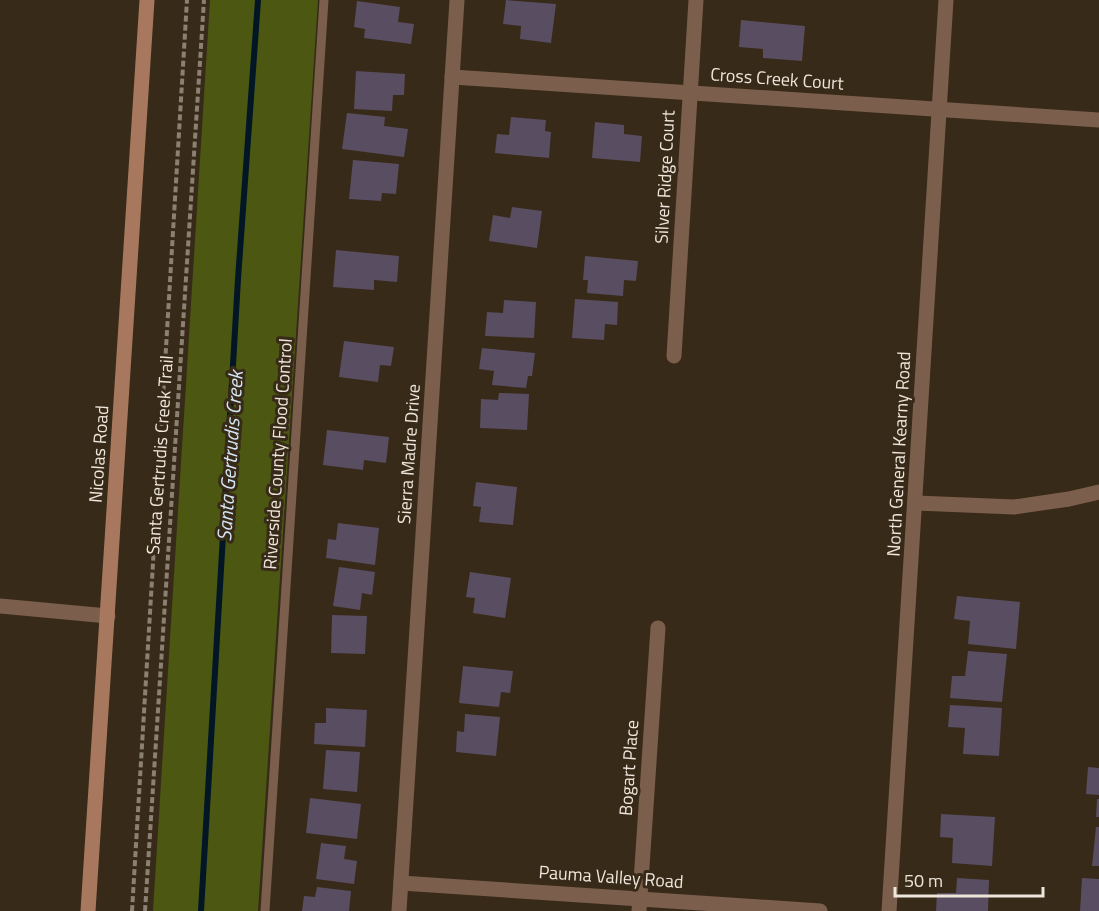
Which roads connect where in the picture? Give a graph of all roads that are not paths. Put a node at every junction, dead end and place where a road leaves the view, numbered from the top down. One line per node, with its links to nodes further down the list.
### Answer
1 (147, 0): 14 (main road, Nicolas Road)
2 (324, 0): 19 (lane, Riverside County Flood Control)
3 (457, 0): 6 (street, Sierra Madre Drive)
4 (696, 0): 7 (street, Silver Ridge Court)
5 (946, 0): 8 (street, North General Kearny Road)
6 (452, 77): 7 (street, Cross Creek Court); 16 (street, Sierra Madre Drive)
7 (690, 92): 8 (street, Cross Creek Court); 10 (street, Silver Ridge Court)
8 (939, 110): 9 (street, Cross Creek Court); 12 (street, North General Kearny Road)
9 (1099, 120)
10 (674, 356)
11 (1099, 492): 12 (street)
12 (916, 503): 22 (street, North General Kearny Road)
13 (0, 606): 14 (street)
14 (108, 616): 18 (main road, Nicolas Road)
15 (657, 628): 17 (street, Bogart Place)
16 (401, 883): 17 (street, Pauma Valley Road); 20 (street, Sierra Madre Drive)
17 (640, 905): 21 (street, Pauma Valley Road)
18 (88, 911)
19 (265, 911)
20 (399, 911)
21 (820, 911)
22 (889, 911)

